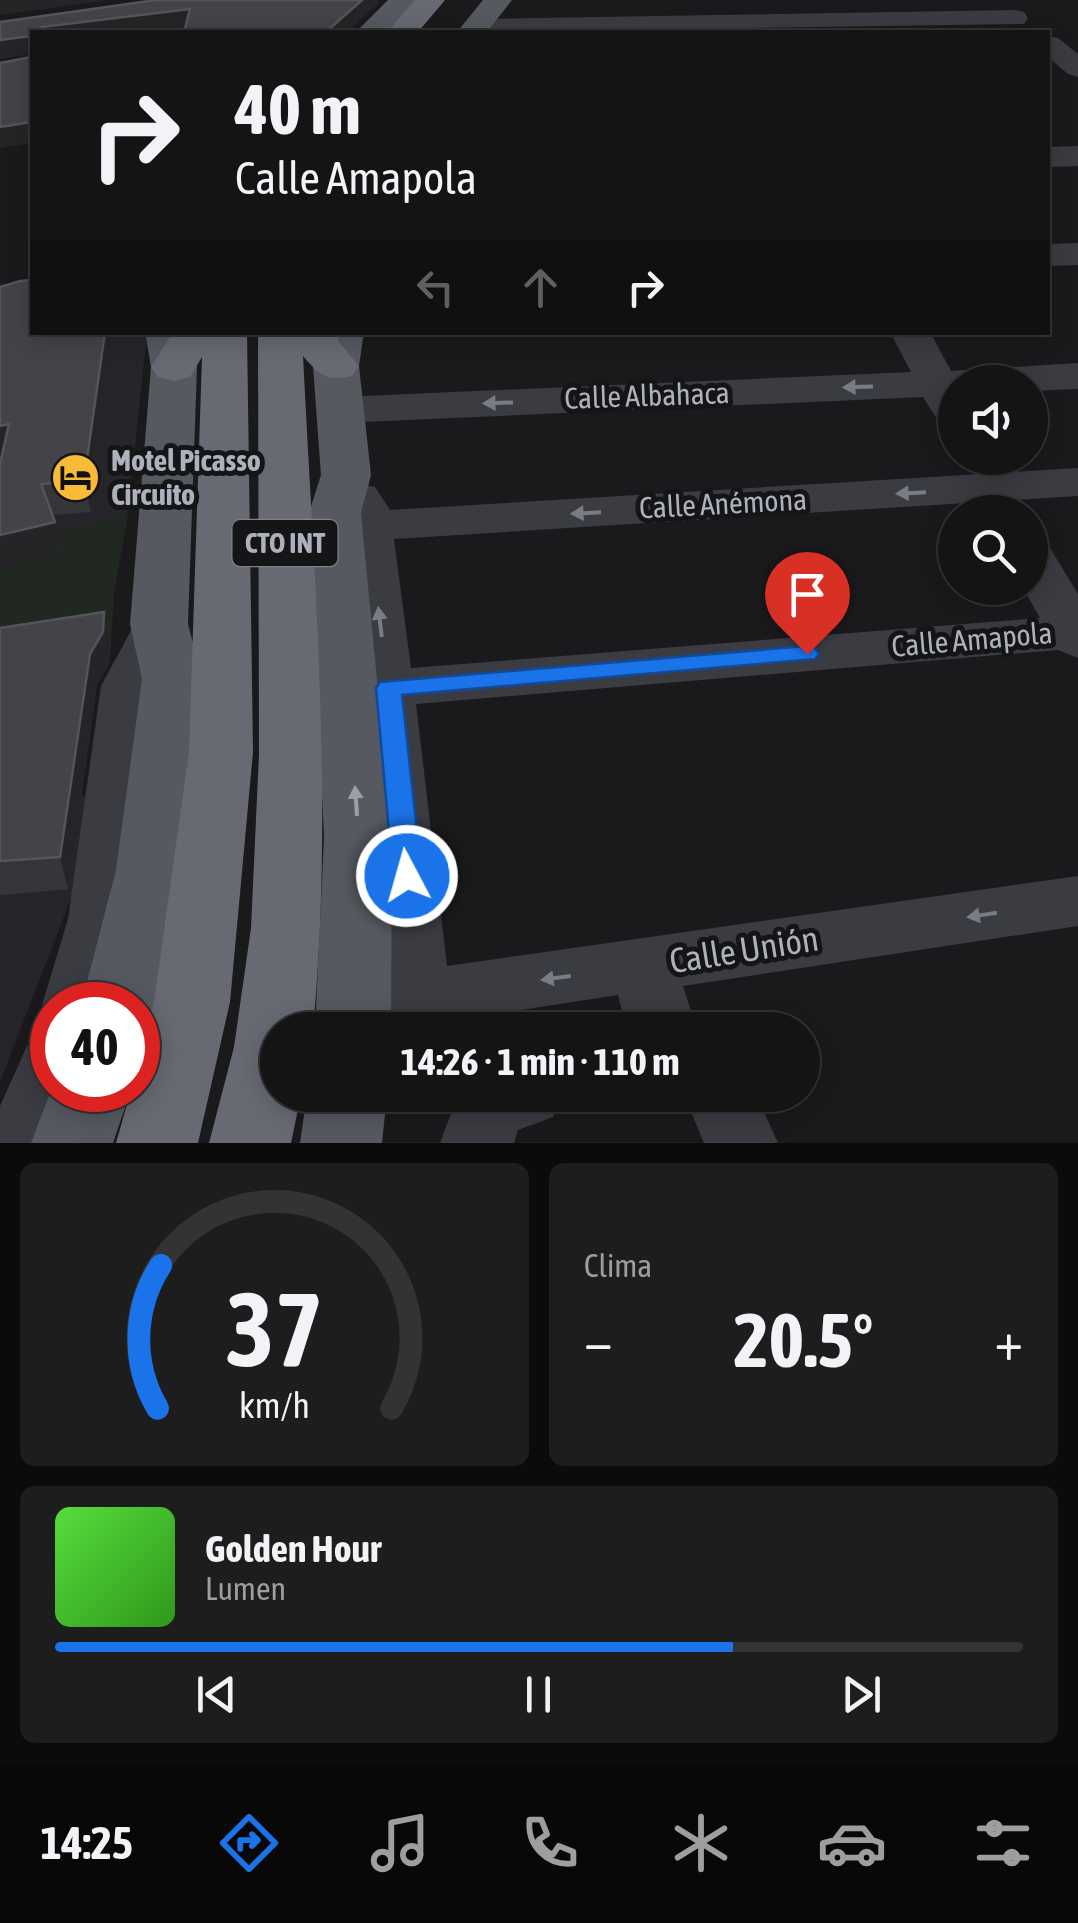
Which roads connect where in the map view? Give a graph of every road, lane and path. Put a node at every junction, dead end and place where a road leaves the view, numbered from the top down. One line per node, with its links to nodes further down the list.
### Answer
1 (404, 0): 8 (main road)
2 (431, 0): 9 (highway)
3 (498, 0): 6 (main road)
4 (993, 0): 7 (street)
5 (740, 18): 6 (street); 7 (street)
6 (472, 20): 10 (highway)
7 (1024, 25)
8 (372, 30)
9 (404, 30)
10 (445, 30)
11 (1050, 46): 12 (street)
12 (1078, 68)
13 (1078, 79): 14 (street)
14 (1050, 80)
15 (1078, 156): 16 (street)
16 (1050, 157)
17 (1078, 254): 18 (street)
18 (1050, 255)
19 (225, 335): 51 (highway, CTO INT)
20 (280, 335): 52 (highway, CTO INT)
21 (912, 335): 24 (street)
22 (178, 344): 32 (main road)
23 (333, 360): 27 (street, Calle Albahaca, one-way to 23); 30 (main road, CTO INT)
24 (938, 371)
25 (1078, 376): 26 (street, Calle Albahaca)
26 (1048, 380)
27 (938, 390)
28 (1078, 482): 29 (street, Calle Anémona)
29 (993, 486): 30 (street, Calle Anémona, one-way to 30)
30 (349, 505): 34 (street, one-way to 30); 39 (main road, CTO INT, one-way to 30)
31 (1048, 586): 33 (street)
32 (159, 624): 37 (street); 38 (main road)
33 (1076, 635): 34 (street, Calle Amapola)
34 (388, 688): 40 (street)
35 (1078, 900): 36 (street, Calle Unión, one-way to 36)
36 (644, 966): 41 (street, Calle Unión, one-way to 41); 42 (street)
37 (82, 982)
38 (124, 982)
39 (356, 1012)
40 (404, 1012)
41 (414, 1012)
42 (657, 1012)
43 (34, 1112): 49 (street)
44 (83, 1112): 50 (main road)
45 (345, 1112): 53 (main road)
46 (362, 1112): 54 (street)
47 (487, 1112): 55 (street)
48 (727, 1112): 56 (street)
49 (21, 1143)
50 (72, 1143)
51 (157, 1143)
52 (250, 1143)
53 (341, 1143)
54 (354, 1143)
55 (477, 1143)
56 (741, 1143)

